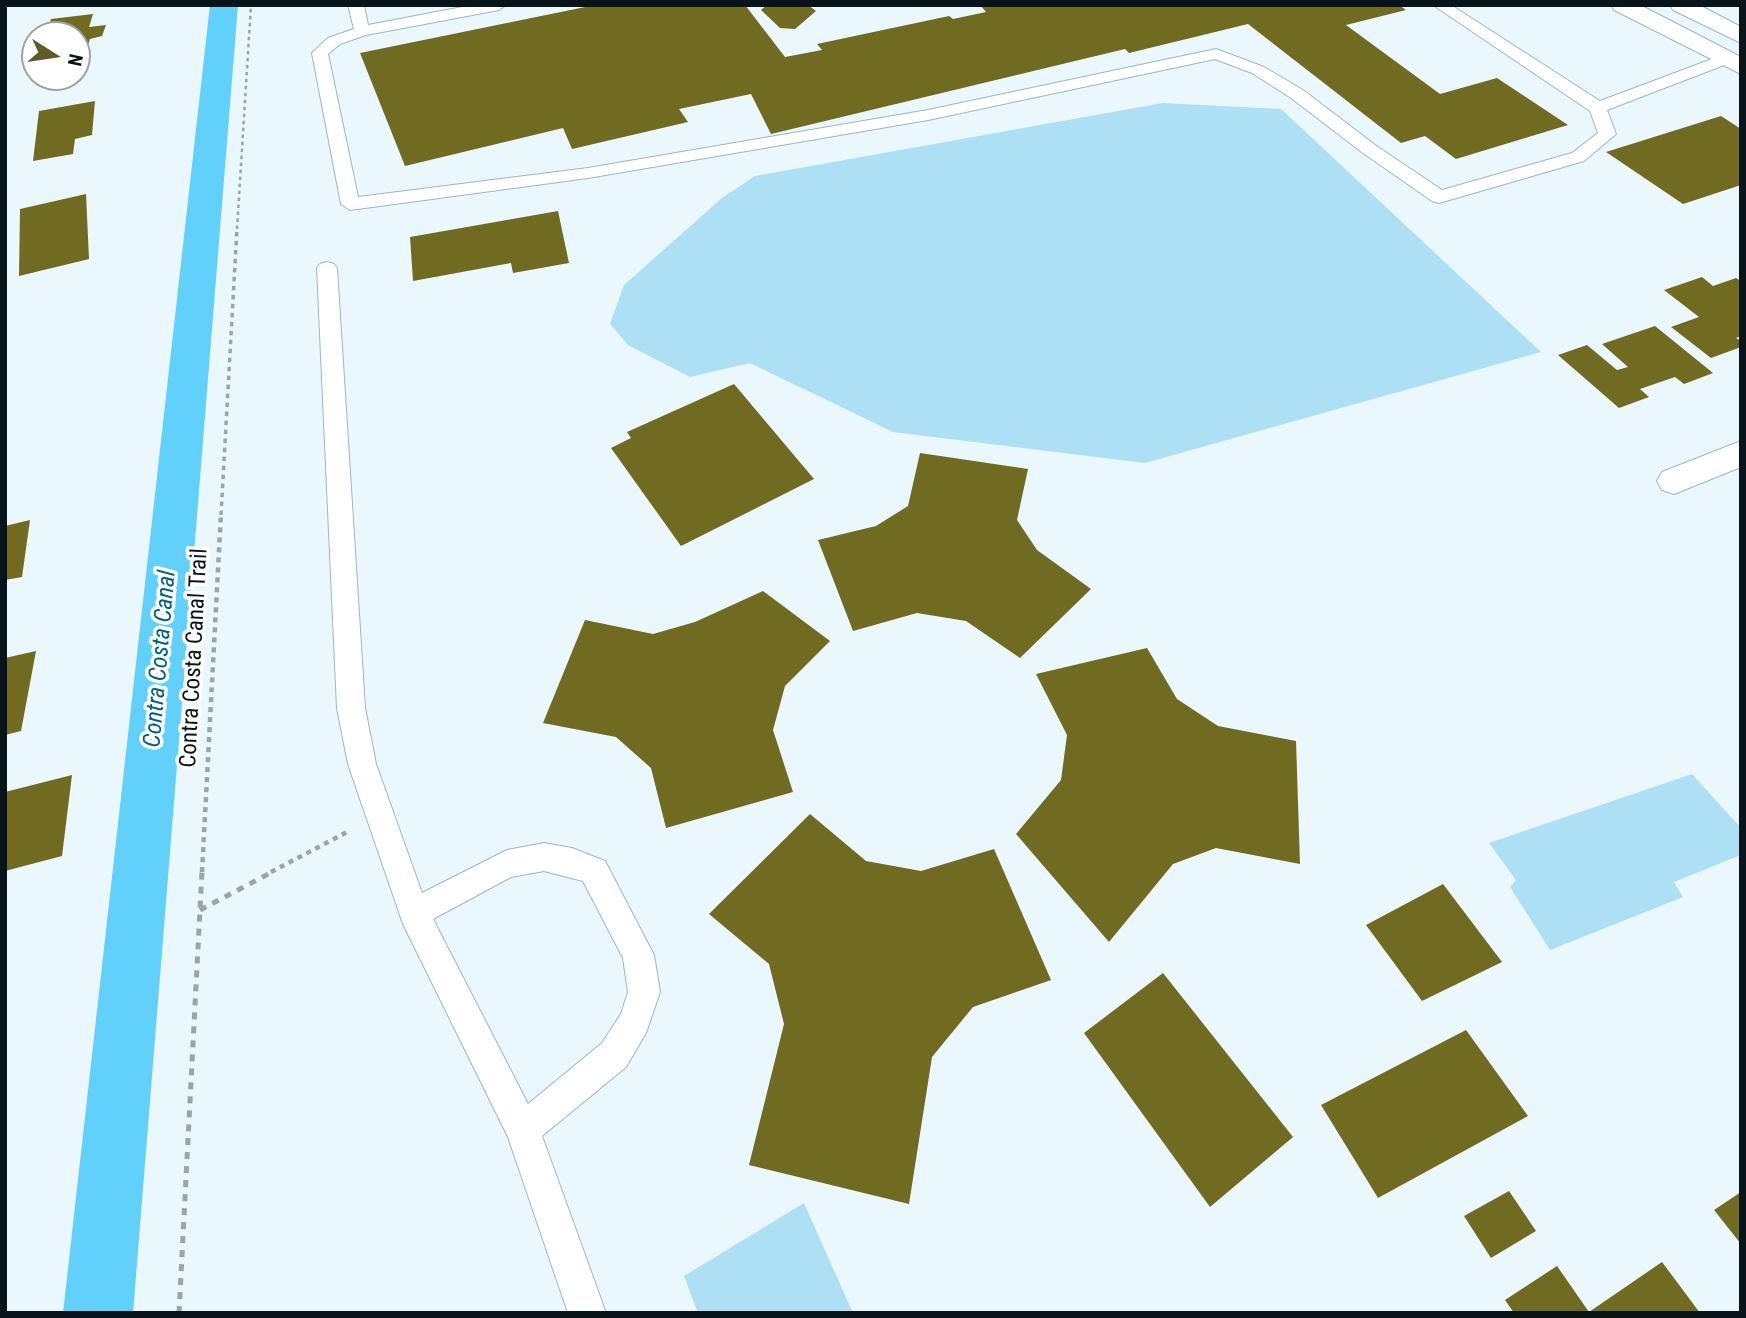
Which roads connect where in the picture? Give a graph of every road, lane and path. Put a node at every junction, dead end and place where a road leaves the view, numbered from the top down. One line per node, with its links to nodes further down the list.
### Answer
1 (251, 5): 15 (path, Contra Costa Canal Trail)
2 (356, 5): 7 (lane)
3 (499, 5): 7 (lane)
4 (1440, 5): 10 (lane)
5 (1622, 5): 9 (main road)
6 (1681, 5): 8 (main road)
7 (362, 31): 10 (lane)
8 (1741, 36)
9 (1733, 63): 10 (lane)
10 (1598, 108)
11 (327, 268): 14 (lane)
12 (1741, 453): 13 (main road)
13 (1674, 481)
14 (379, 816): 15 (path); 16 (lane)
15 (200, 910): 18 (path, Contra Costa Canal Trail)
16 (414, 913): 17 (lane); 17 (lane)
17 (523, 1129): 19 (lane)
18 (179, 1313)
19 (587, 1313)

